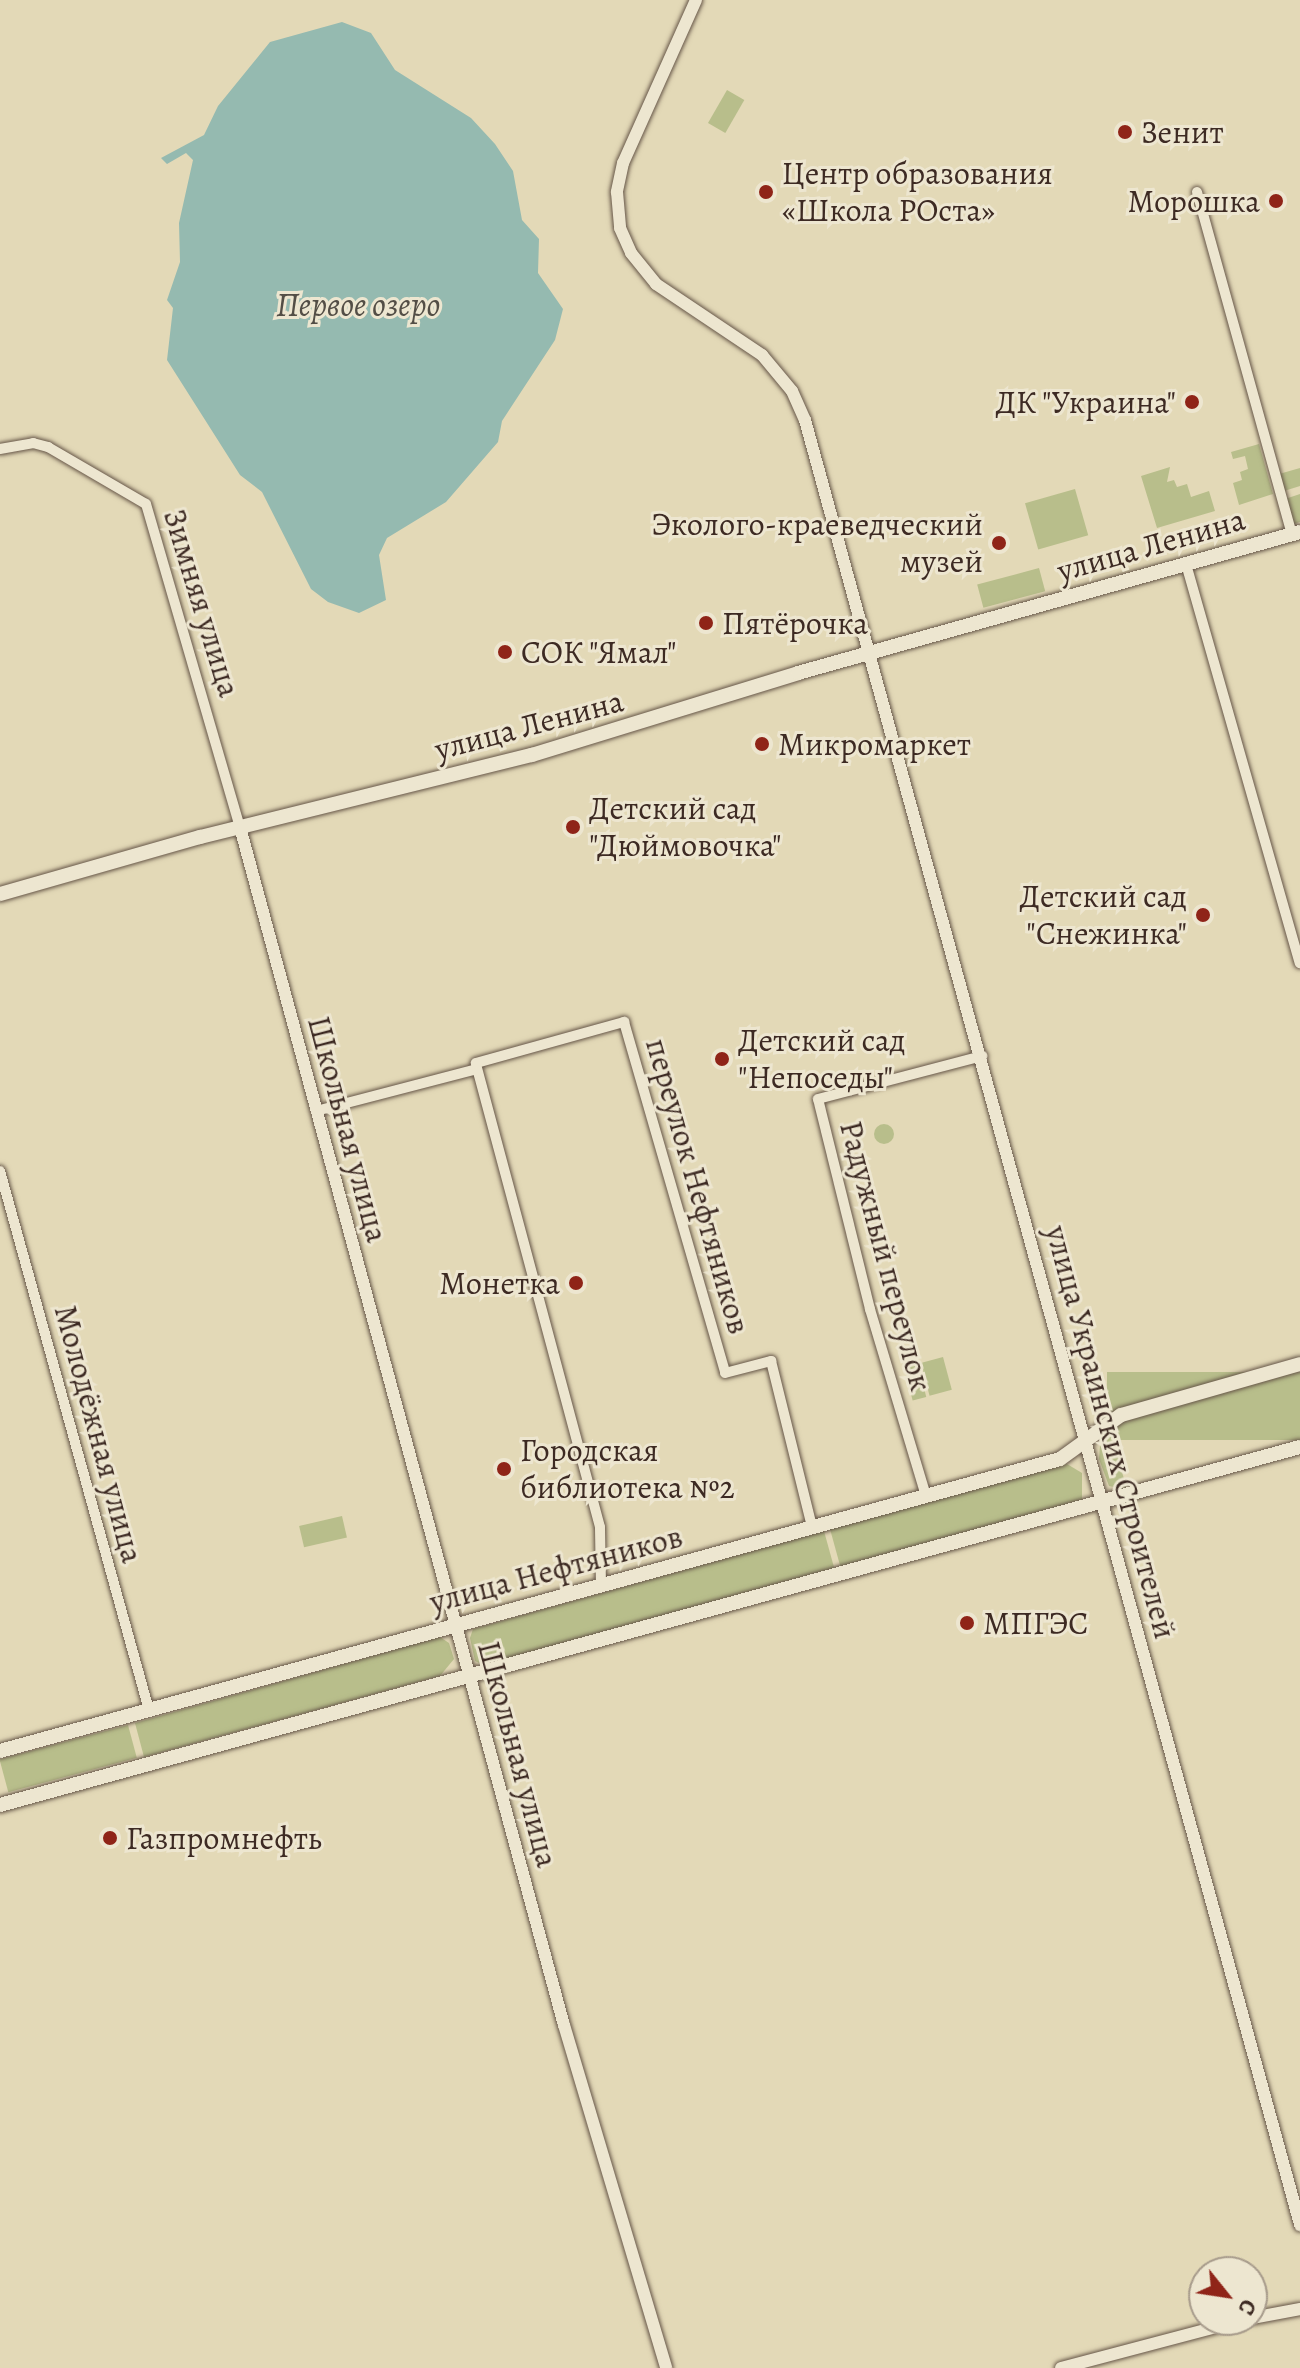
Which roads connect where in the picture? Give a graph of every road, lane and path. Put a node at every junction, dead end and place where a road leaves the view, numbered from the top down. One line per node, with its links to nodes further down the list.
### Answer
1 (696, 0): 6 (street, улица Украинских Строителей)
2 (1197, 192): 4 (street)
3 (0, 449): 7 (street, Зимняя улица)
4 (1296, 534): 5 (main road, улица Ленина)
5 (1186, 564): 6 (main road, улица Ленина); 9 (street)
6 (869, 653): 7 (main road, улица Ленина); 10 (street, улица Украинских Строителей)
7 (240, 827): 8 (main road, улица Ленина); 12 (street, Школьная улица)
8 (0, 894)
9 (1300, 963)
10 (982, 1056): 15 (street, улица Украинских Строителей); 17 (street, Радужный переулок)
11 (476, 1066): 12 (street, переулок Нефтяников); 19 (street, переулок Нефтяников); 20 (street)
12 (316, 1111): 21 (street, Школьная улица)
13 (0, 1171): 23 (street, Молодёжная улица)
14 (1300, 1364): 15 (main road, улица Нефтяников)
15 (1086, 1440): 17 (main road, улица Нефтяников); 18 (street, улица Украинских Строителей)
16 (1300, 1447): 18 (main road)
17 (926, 1496): 19 (main road, улица Нефтяников)
18 (1102, 1504): 22 (main road); 26 (street, улица Украинских Строителей)
19 (812, 1527): 20 (main road, улица Нефтяников)
20 (601, 1586): 21 (main road, улица Нефтяников)
21 (456, 1626): 22 (street, Школьная улица); 23 (main road, улица Нефтяников)
22 (469, 1675): 25 (main road); 30 (street, Школьная улица)
23 (149, 1710): 24 (main road, улица Нефтяников)
24 (0, 1751)
25 (0, 1805)
26 (1300, 2225)
27 (1300, 2309): 28 (street)
28 (1268, 2315)
29 (1188, 2335): 31 (street)
30 (666, 2368)
31 (1061, 2368)

